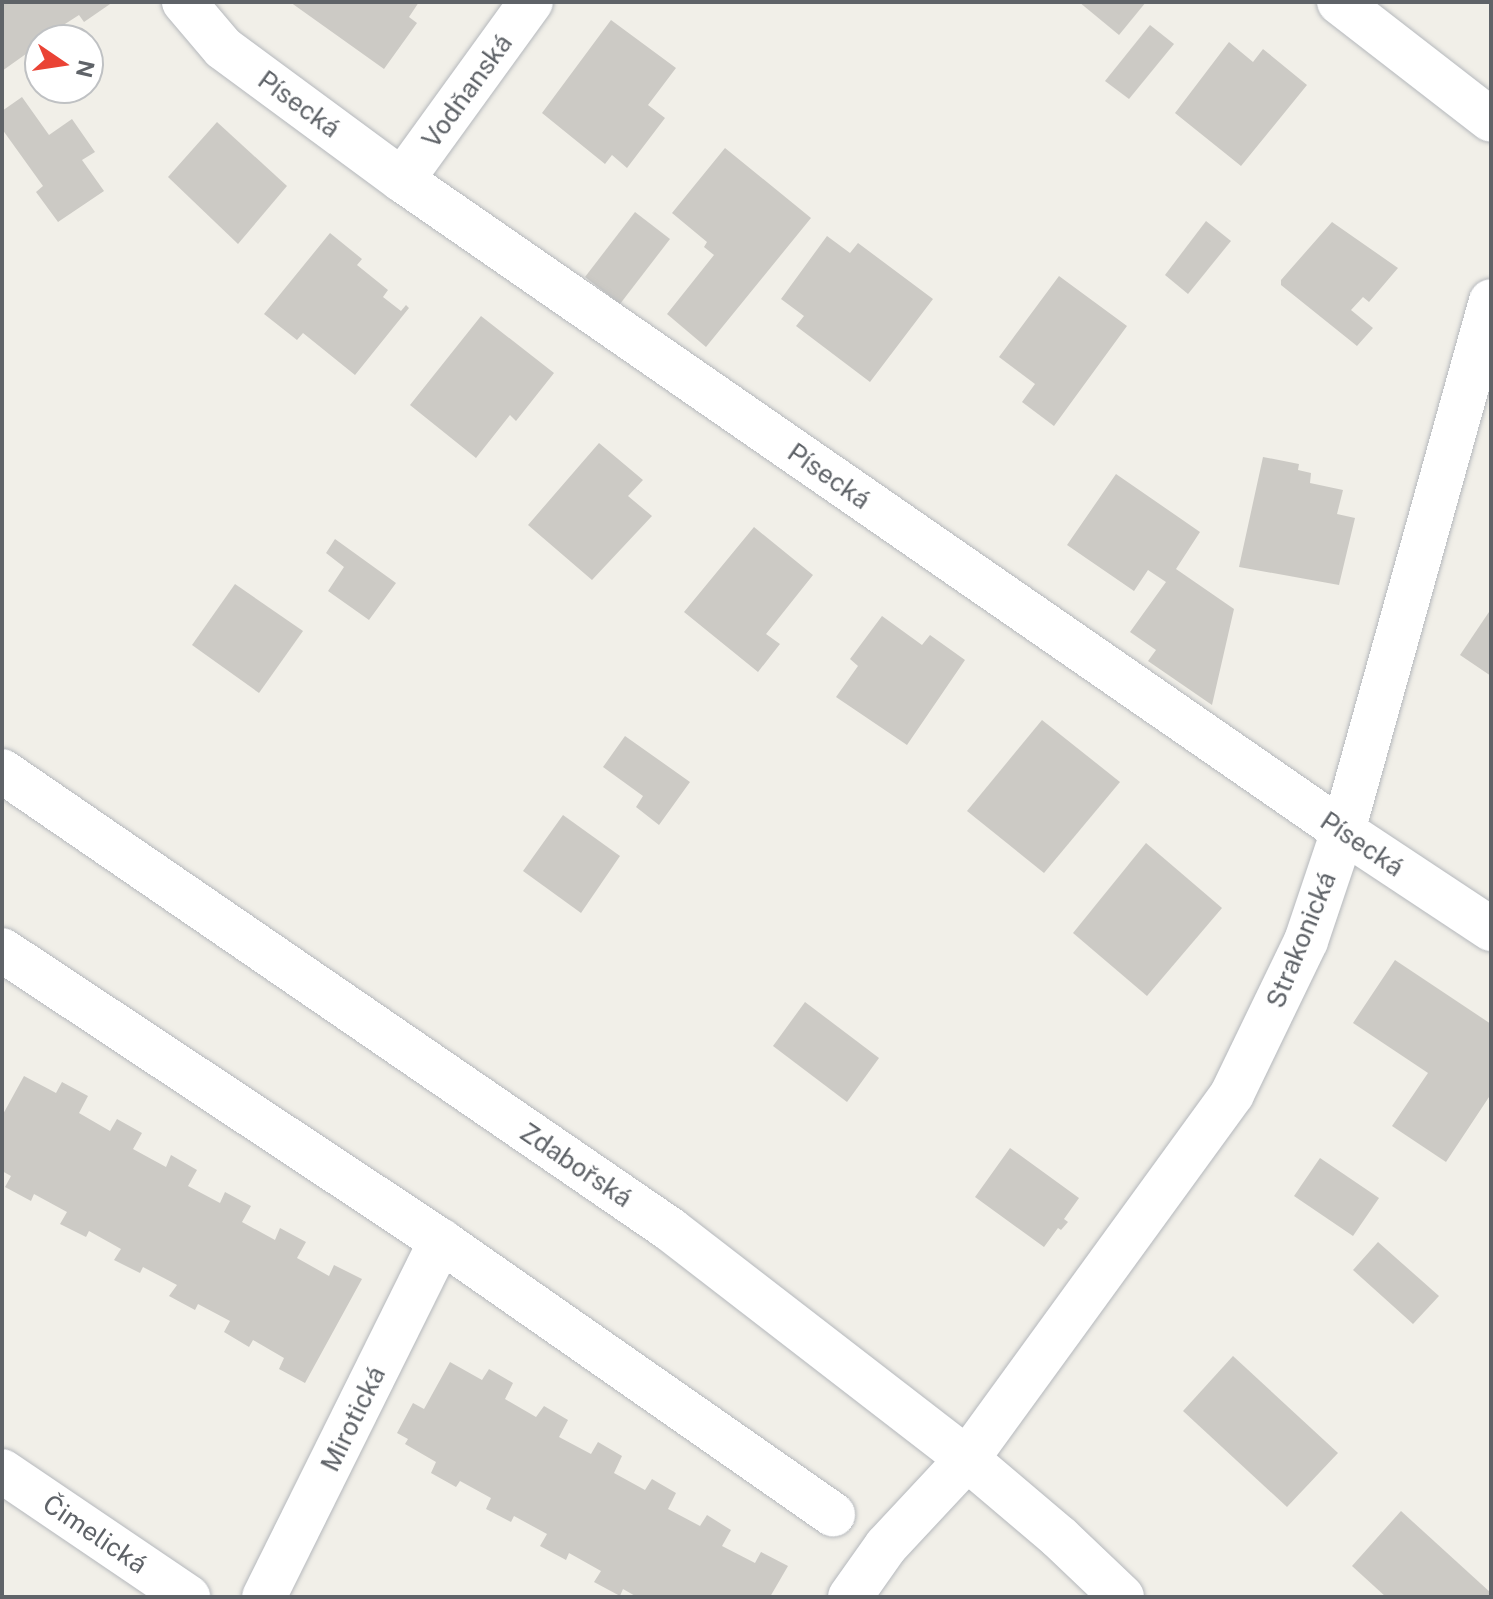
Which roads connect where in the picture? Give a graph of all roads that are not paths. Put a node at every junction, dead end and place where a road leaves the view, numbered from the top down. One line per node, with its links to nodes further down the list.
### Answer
1 (184, 2): 5 (street, Písecká)
2 (531, 2): 5 (street, Vodňanská)
3 (1339, 2): 4 (street)
4 (1491, 120)
5 (402, 180): 8 (street, Písecká)
6 (1491, 301): 8 (street, Strakonická)
7 (2, 771): 12 (street, Zdabořská)
8 (1343, 831): 9 (street, Písecká); 12 (street, Strakonická)
9 (1491, 929)
10 (2, 950): 11 (street)
11 (441, 1241): 14 (street); 16 (street, Mirotická)
12 (967, 1459): 17 (street, Strakonická); 18 (street, Zdabořská)
13 (2, 1471): 15 (street, Čimelická)
14 (833, 1514)
15 (188, 1597)
16 (264, 1597)
17 (850, 1597)
18 (1122, 1597)

